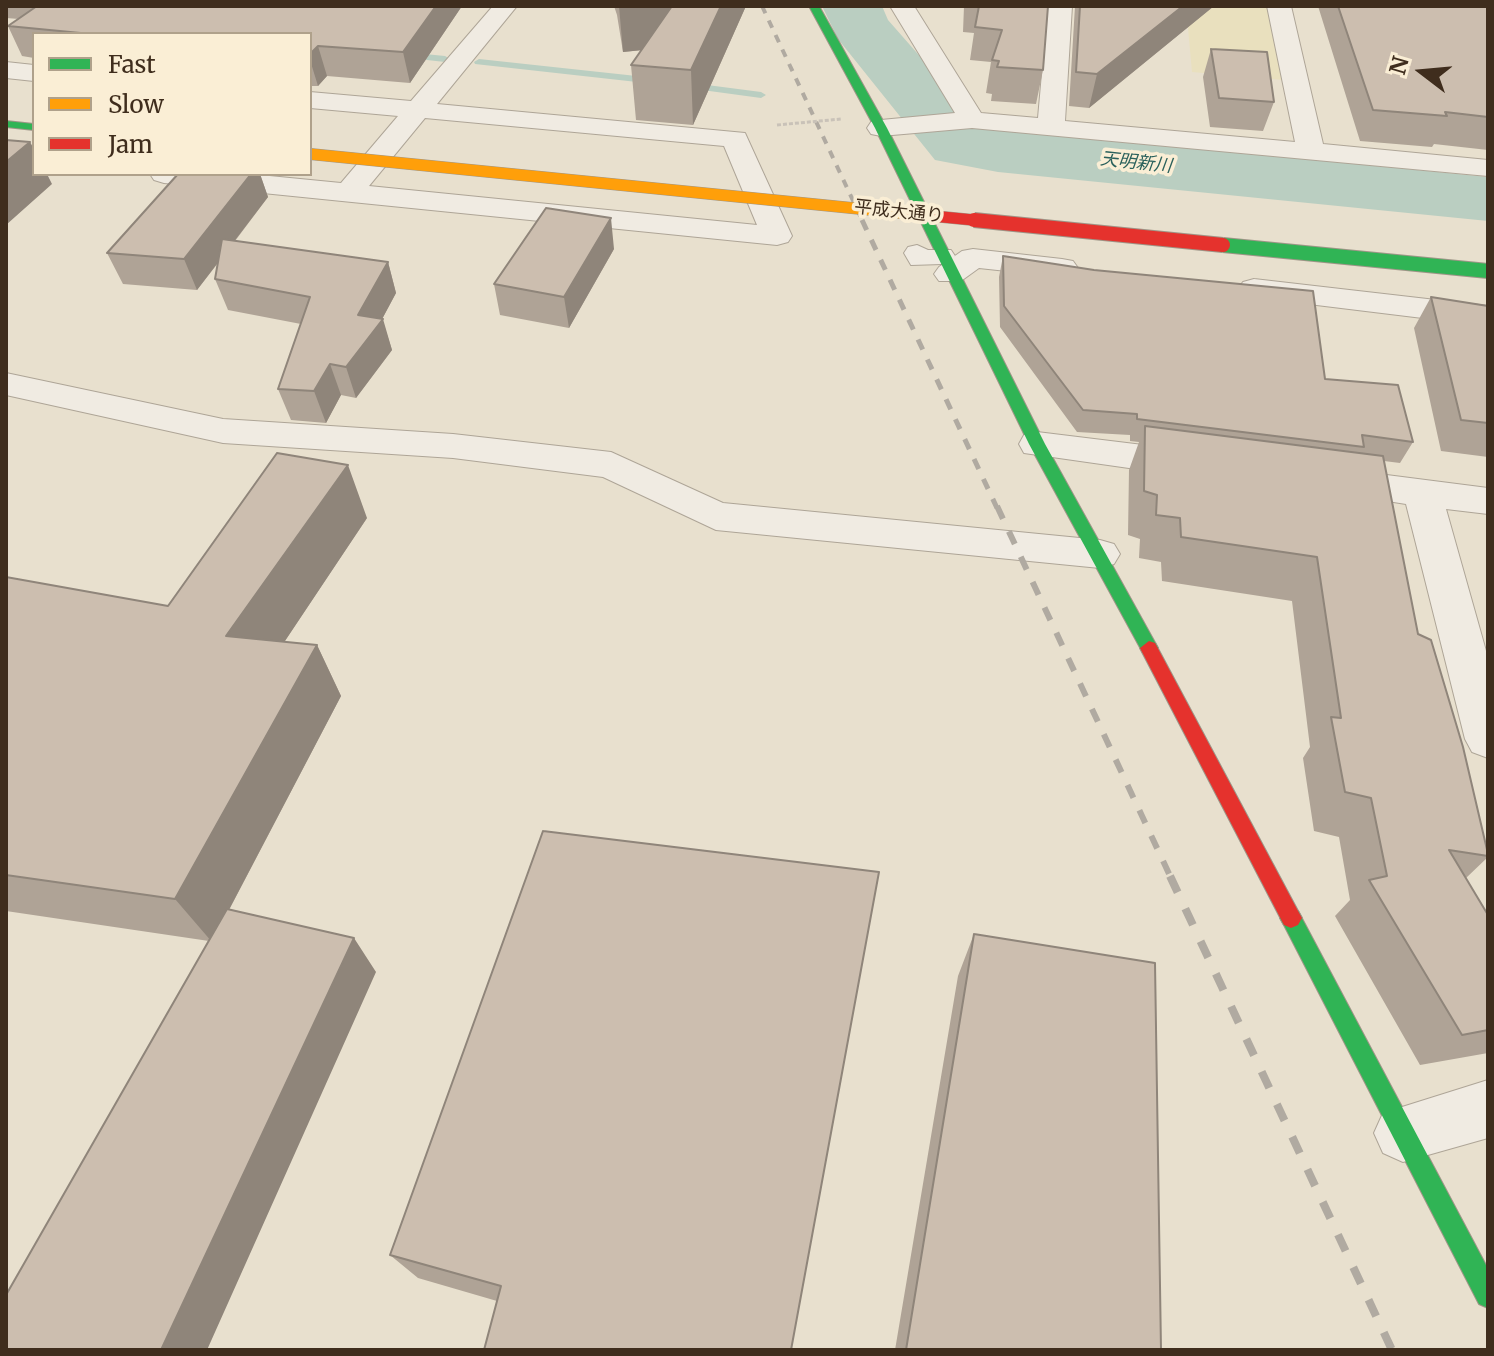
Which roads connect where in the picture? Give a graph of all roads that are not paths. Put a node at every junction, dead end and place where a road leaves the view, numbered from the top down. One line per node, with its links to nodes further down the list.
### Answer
1 (505, 6): 11 (street)
2 (814, 6): 14 (street)
3 (902, 6): 9 (street)
4 (1060, 6): 13 (street)
5 (1279, 6): 16 (street)
6 (6, 70): 7 (street)
7 (32, 73)
8 (312, 100): 11 (street)
9 (972, 120): 13 (street); 14 (street)
10 (6, 124): 12 (street)
11 (421, 124): 15 (street); 24 (street); 24 (street)
12 (32, 127)
13 (1051, 127): 16 (street)
14 (881, 128): 25 (street)
15 (373, 132)
16 (1311, 151): 19 (street)
17 (312, 154): 27 (street, 平成大通り, bridge)
18 (719, 166): 20 (street)
19 (1488, 168)
20 (767, 170)
21 (181, 176): 24 (street)
22 (892, 183): 23 (street, 平成大通り)
23 (924, 186)
24 (347, 195)
25 (936, 261): 26 (street); 31 (street)
26 (1094, 271)
27 (1488, 271)
28 (1219, 285): 29 (street)
29 (1488, 316)
30 (6, 384): 36 (street)
31 (1037, 444): 32 (street); 36 (street)
32 (1233, 469)
33 (1296, 477): 34 (street)
34 (1422, 493): 35 (street); 37 (street)
35 (1488, 501)
36 (1100, 554): 39 (street)
37 (1488, 739)
38 (1488, 1109): 39 (street)
39 (1403, 1133): 40 (street)
40 (1488, 1295)

